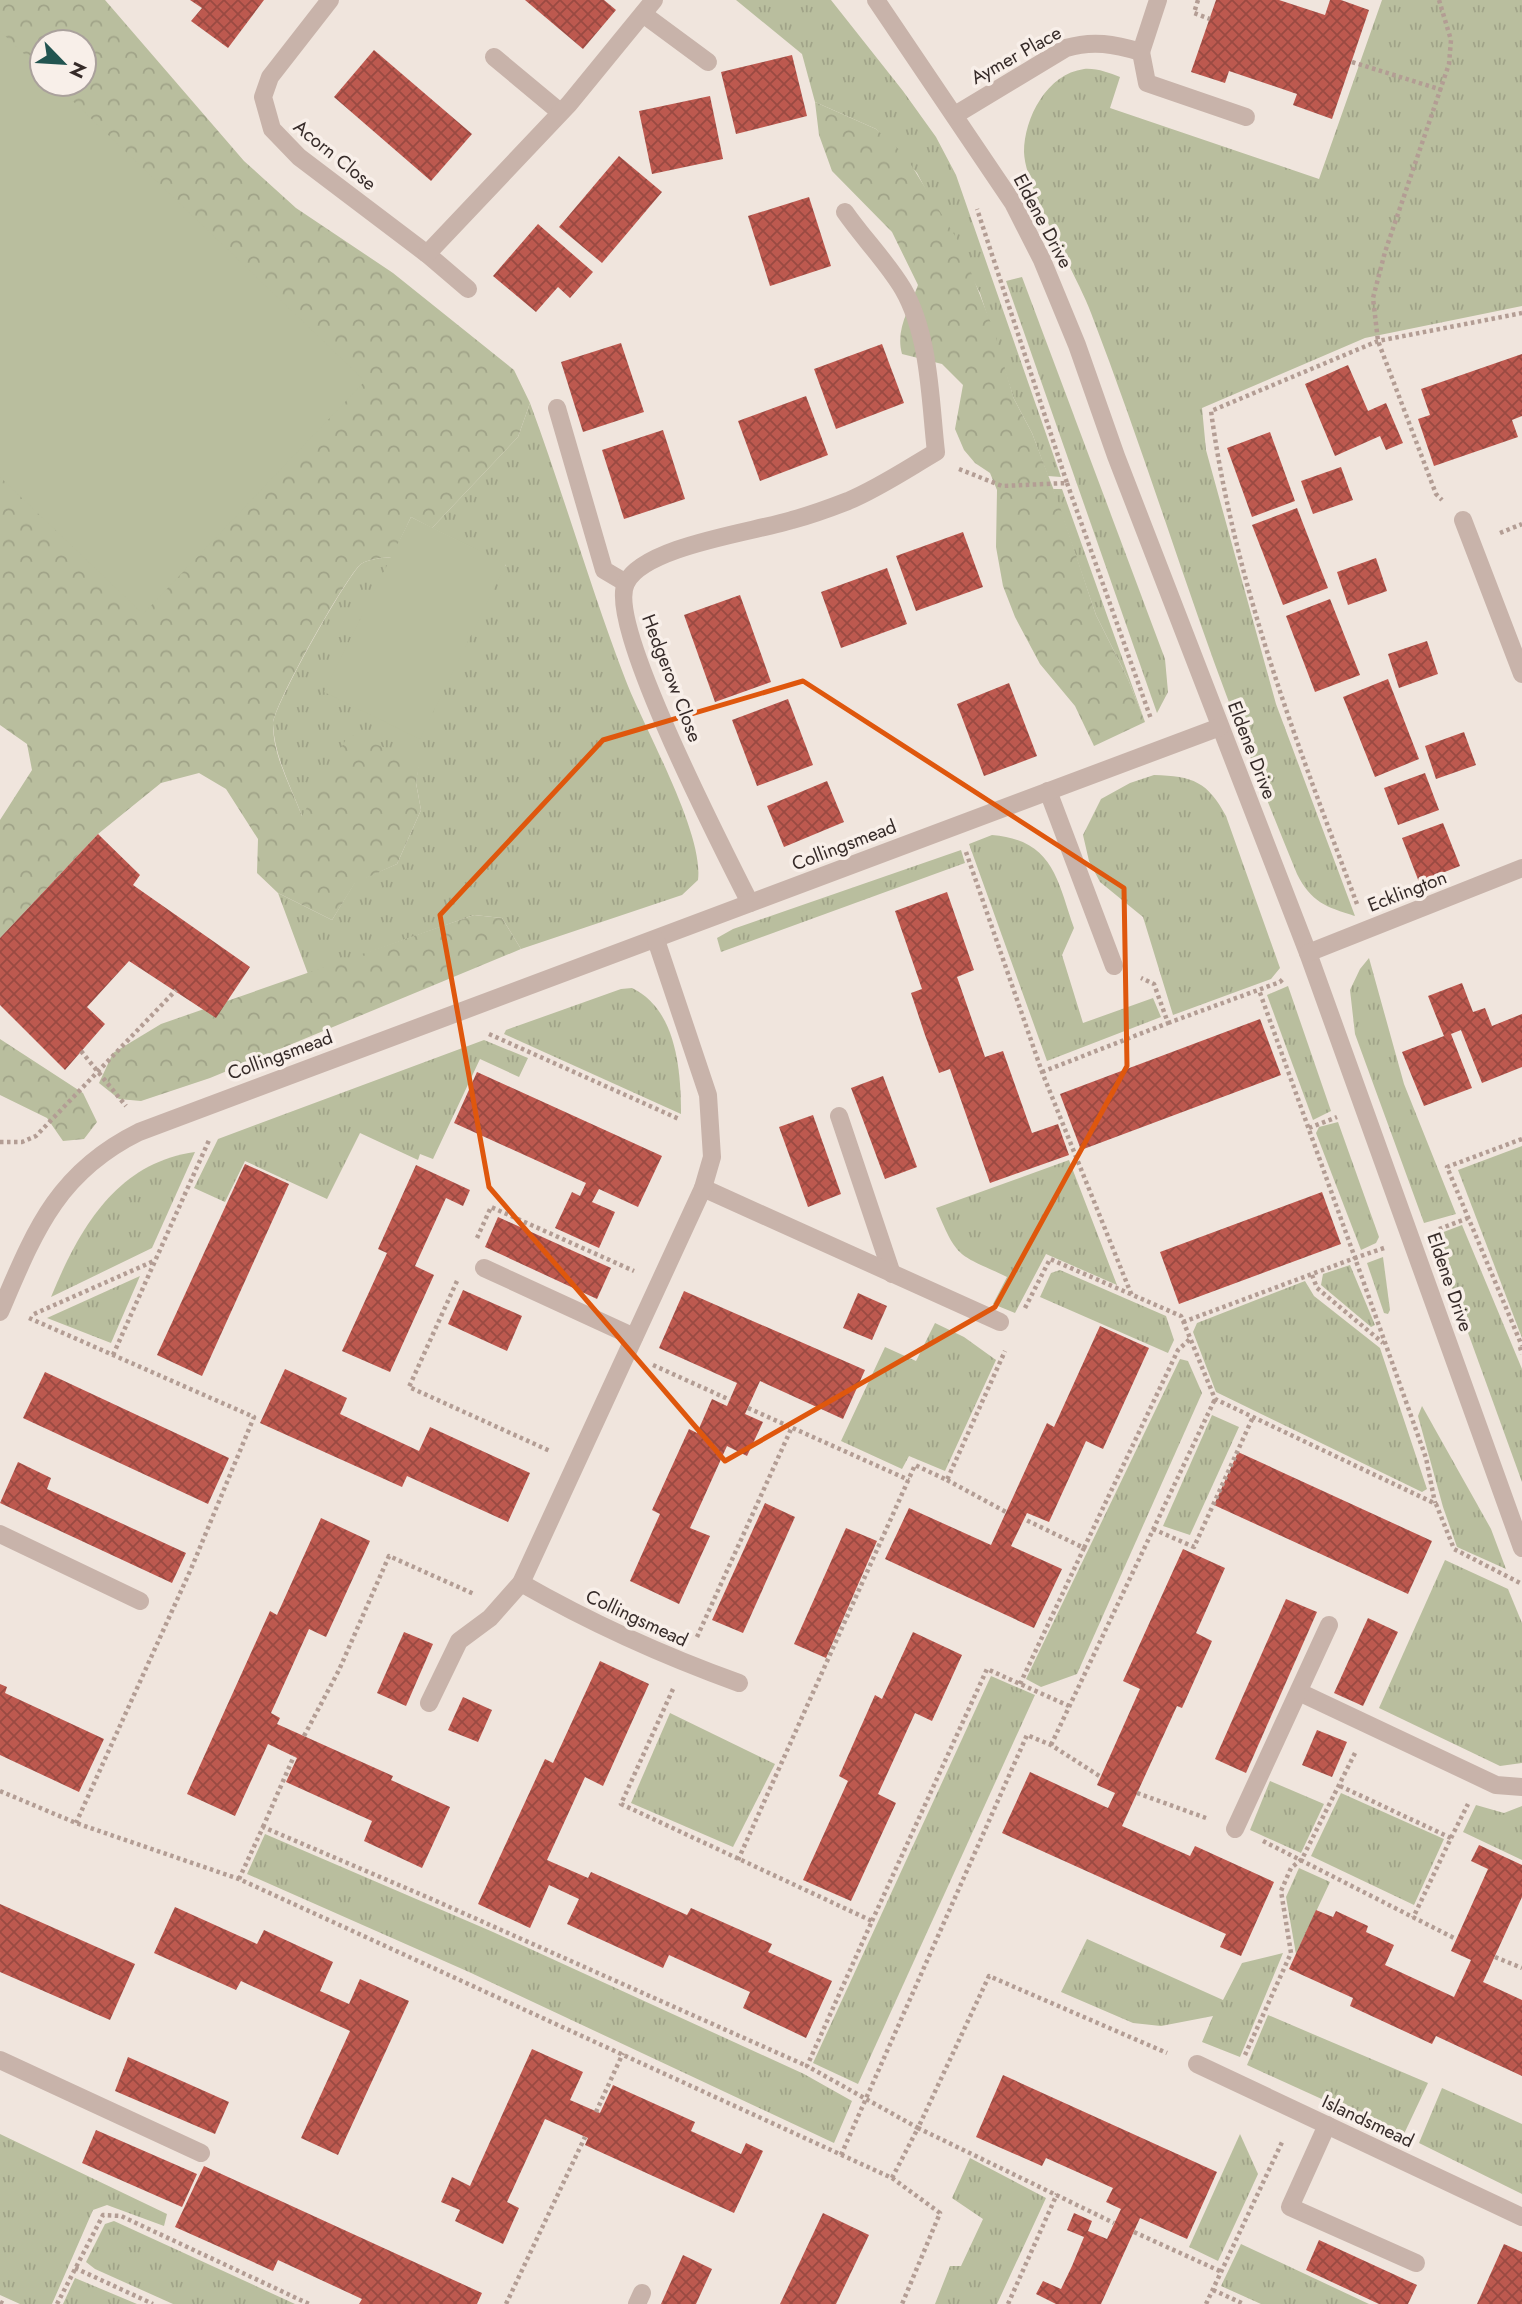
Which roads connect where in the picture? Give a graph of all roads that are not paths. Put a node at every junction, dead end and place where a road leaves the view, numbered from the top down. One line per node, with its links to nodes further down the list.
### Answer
1 (330, 0): 12 (street, Acorn Close)
2 (876, 0): 9 (street, Eldene Drive)
3 (1158, 0): 5 (street)
4 (648, 7): 7 (street); 8 (street)
5 (1141, 52): 9 (street, Aymer Place); 10 (street)
6 (494, 57): 8 (street)
7 (708, 62)
8 (560, 112): 12 (street)
9 (955, 115): 18 (street, Eldene Drive)
10 (1247, 117)
11 (845, 212): 16 (street)
12 (427, 254): 13 (street, Acorn Close)
13 (468, 289)
14 (557, 408): 16 (street)
15 (1463, 520): 17 (street)
16 (626, 583): 21 (street, Hedgerow Close)
17 (1522, 674)
18 (1220, 727): 19 (street, Collingsmead); 23 (street, Eldene Drive)
19 (1048, 791): 21 (street, Collingsmead); 24 (street)
20 (1522, 868): 23 (street, Ecklington)
21 (750, 903): 22 (street, Collingsmead)
22 (656, 940): 26 (street); 29 (street, Collingsmead)
23 (1308, 953): 33 (street, Eldene Drive)
24 (1114, 966)
25 (839, 1116): 28 (street)
26 (703, 1188): 28 (street); 31 (street)
27 (484, 1268): 31 (street)
28 (892, 1274): 30 (street)
29 (0, 1312)
30 (1007, 1325)
31 (631, 1345): 34 (street)
32 (0, 1534): 35 (street)
33 (1522, 1548)
34 (522, 1583): 37 (street, Collingsmead); 39 (street)
35 (140, 1601)
36 (1329, 1625): 38 (street)
37 (739, 1683)
38 (1299, 1692): 40 (street); 41 (street)
39 (429, 1703)
40 (1522, 1787)
41 (1235, 1829)
42 (0, 2060): 45 (street)
43 (1197, 2064): 44 (street, Islandsmead)
44 (1327, 2125): 46 (street, Islandsmead); 47 (street)
45 (201, 2153)
46 (1522, 2217)
47 (1416, 2263)

